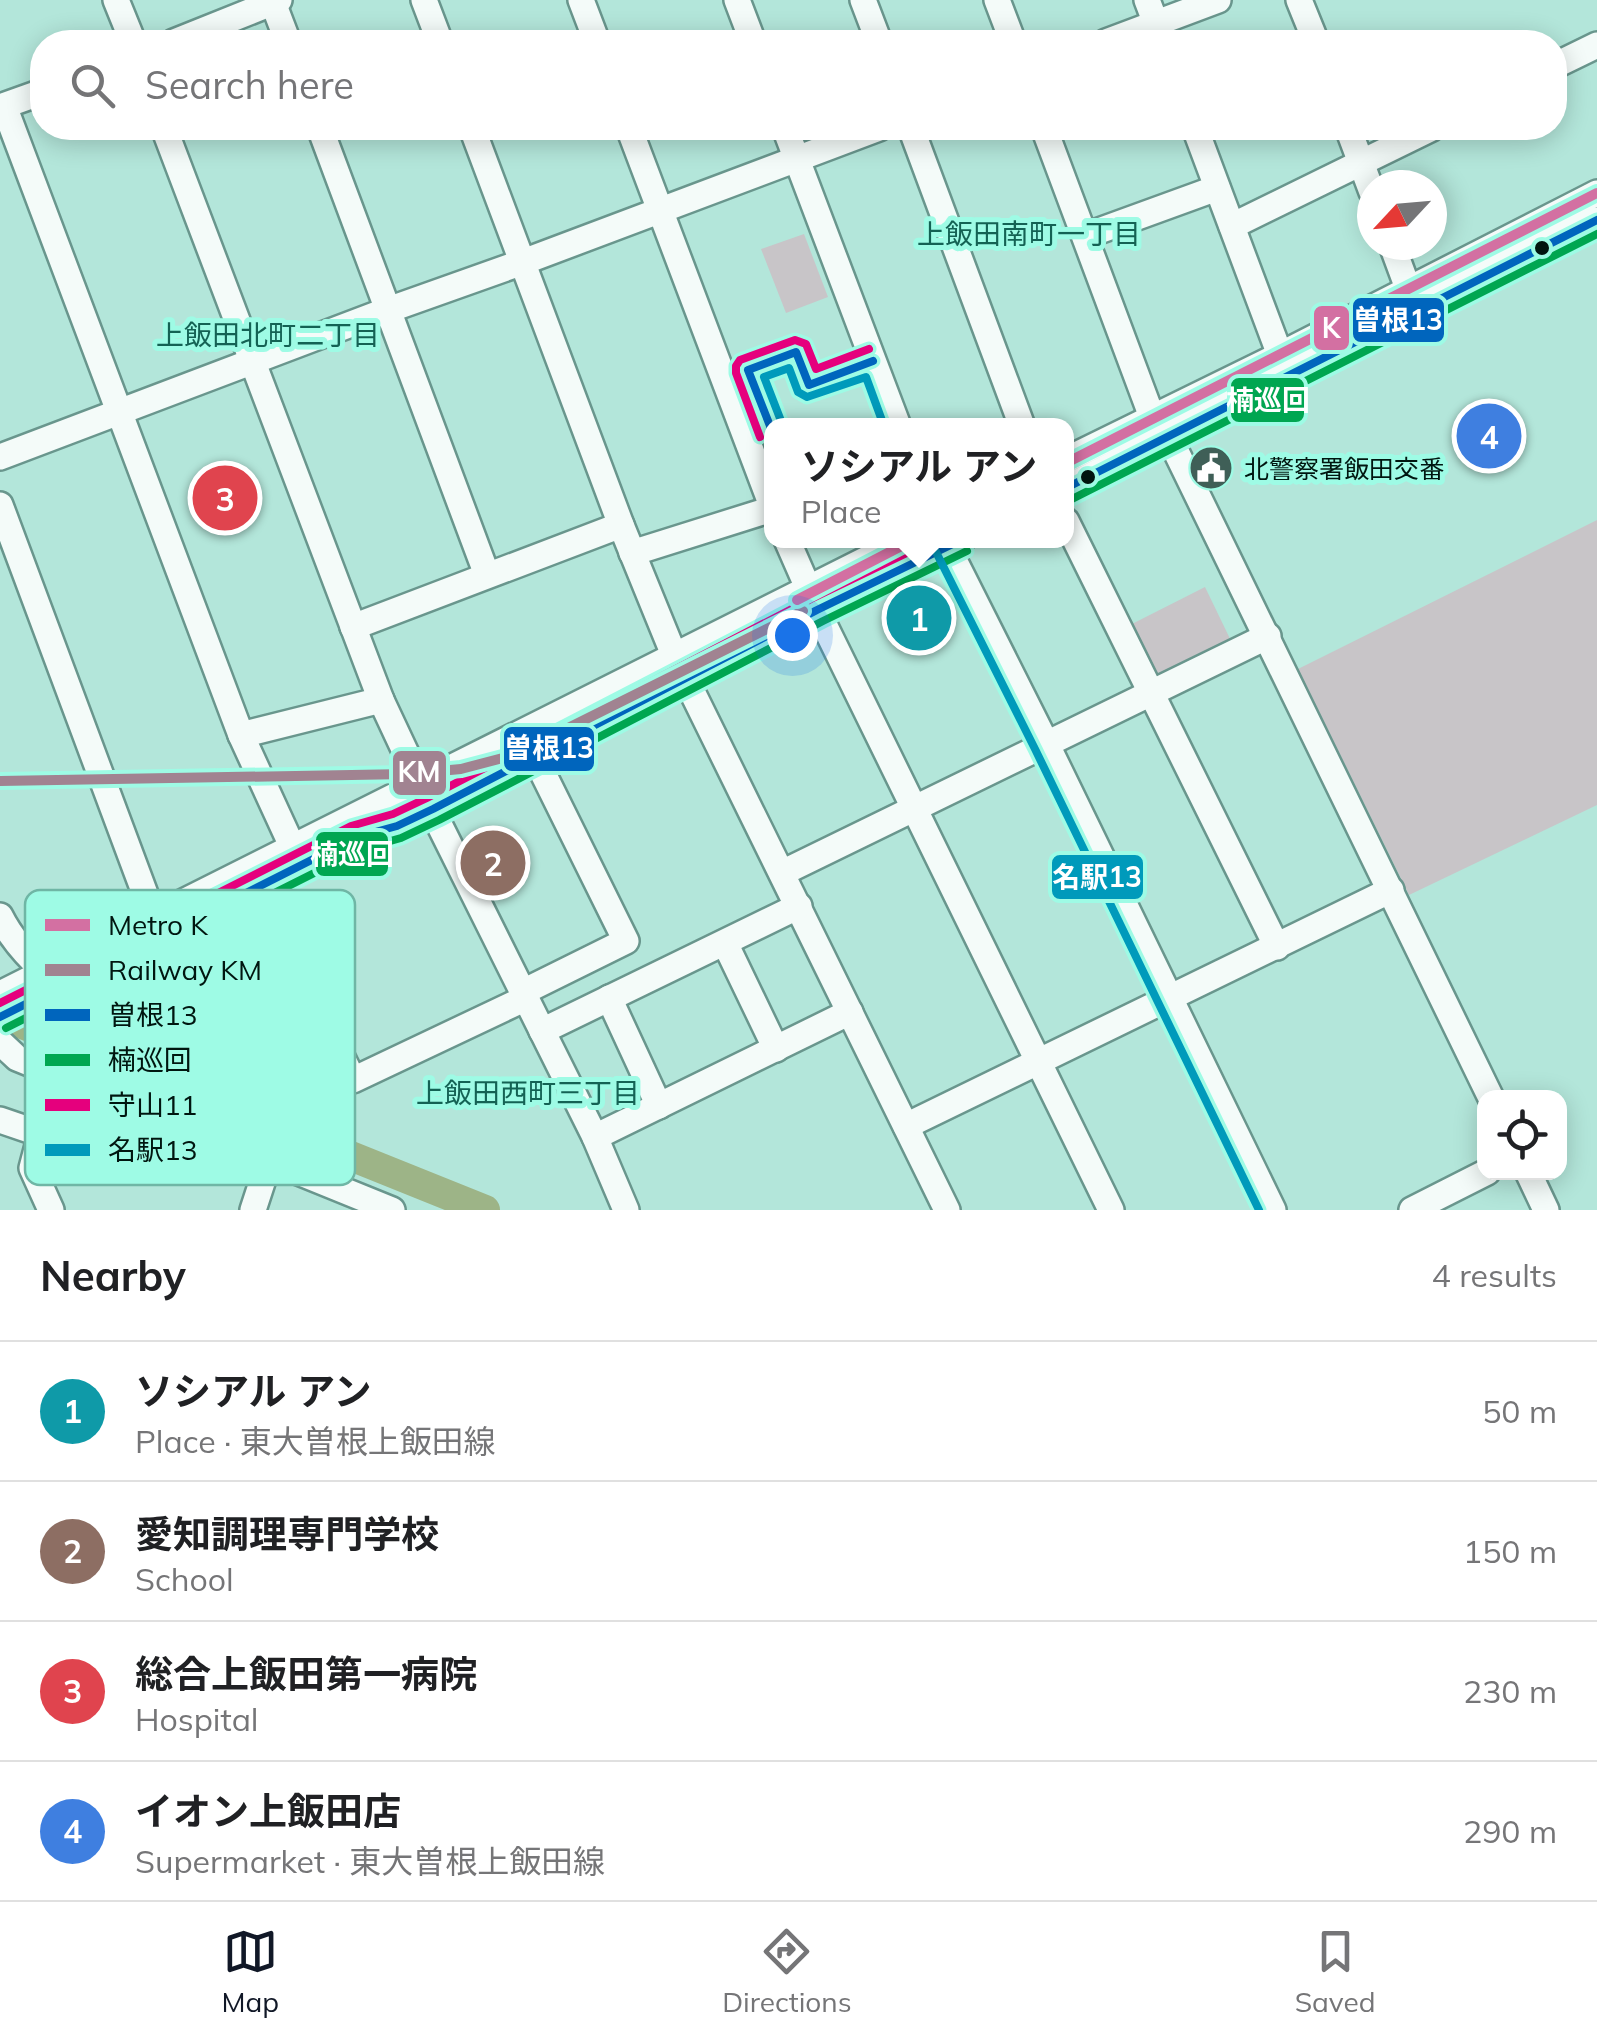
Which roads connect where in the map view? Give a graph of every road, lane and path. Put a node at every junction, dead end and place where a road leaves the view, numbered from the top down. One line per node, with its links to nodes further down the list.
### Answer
1 (116, 0): 11 (street)
2 (424, 0): 14 (street)
3 (581, 0): 15 (street)
4 (737, 0): 16 (street)
5 (863, 0): 17 (street)
6 (997, 0): 18 (street)
7 (1218, 0): 10 (street)
8 (1300, 0): 19 (street)
9 (275, 1): 12 (street); 13 (street)
10 (1155, 22)
11 (127, 30)
12 (204, 30)
13 (284, 30)
14 (435, 30)
15 (592, 30)
16 (748, 30)
17 (874, 30)
18 (1008, 30)
19 (1311, 30)
20 (1597, 44): 21 (street)
21 (1567, 59)
22 (30, 96): 23 (street)
23 (2, 107): 50 (street)
24 (169, 140): 49 (street)
25 (324, 140): 47 (street)
26 (476, 140): 45 (street)
27 (634, 140): 40 (street)
28 (790, 140): 35 (street)
29 (848, 140): 35 (street)
30 (915, 140): 53 (street)
31 (1049, 140): 43 (street)
32 (1199, 140): 38 (street)
33 (1353, 140): 36 (street)
34 (1408, 140): 36 (street)
35 (797, 160): 40 (street); 52 (street)
36 (1362, 163): 37 (street); 42 (street)
37 (1364, 170)
38 (1217, 188): 42 (street); 43 (street)
39 (1597, 193): 46 (street)
40 (660, 210): 45 (street); 58 (street)
41 (1597, 220): 46 (street)
42 (1232, 226): 48 (street)
43 (1085, 236): 51 (street)
44 (1397, 260): 46 (street)
45 (522, 262): 47 (street); 61 (street)
46 (1412, 300): 48 (street); 54 (street)
47 (388, 310): 49 (street); 68 (street)
48 (1280, 355): 51 (street)
49 (252, 361): 50 (street); 70 (street)
50 (118, 412): 56 (street); 76 (street)
51 (1152, 417): 55 (street)
52 (895, 418)
53 (1019, 418)
54 (1170, 436): 57 (street); 71 (street)
55 (1074, 456)
56 (0, 458)
57 (1074, 484)
58 (764, 486)
59 (0, 505): 85 (street)
60 (764, 510): 67 (street)
61 (621, 525): 67 (street); 68 (street)
62 (1074, 537): 74 (street)
63 (791, 548): 69 (street)
64 (893, 548): 69 (street)
65 (939, 548): 69 (street)
66 (953, 548): 77 (street)
67 (632, 552): 72 (street)
68 (487, 575): 70 (street)
69 (813, 599): 72 (street); 73 (street); 80 (street)
70 (353, 627): 75 (street)
71 (1268, 636): 74 (street); 89 (street)
72 (674, 655): 73 (street); 79 (street)
73 (686, 680): 78 (street); 84 (street)
74 (1152, 692): 77 (street); 93 (street)
75 (381, 700): 76 (street); 79 (street)
76 (241, 735): 83 (street)
77 (1046, 743): 80 (street); 97 (street)
78 (534, 756): 81 (street); 95 (street)
79 (420, 785): 81 (street); 83 (street)
80 (916, 808): 84 (street); 104 (street)
81 (432, 809): 82 (street); 95 (street)
82 (397, 826): 87 (street); 88 (street)
83 (292, 846): 86 (street)
84 (782, 874): 90 (street)
85 (144, 890)
86 (208, 890)
87 (260, 890)
88 (288, 890)
89 (1391, 890): 93 (street); 106 (street)
90 (798, 906): 92 (street); 98 (street)
91 (0, 916): 94 (street)
92 (725, 942): 96 (street); 102 (street)
93 (1277, 947): 97 (street)
94 (25, 951)
95 (524, 995): 101 (street); 105 (street)
96 (609, 998): 101 (street); 107 (street)
97 (1171, 998): 104 (street); 123 (street)
98 (850, 1012): 102 (street); 109 (street)
99 (25, 1017): 100 (street)
100 (2, 1030): 103 (street)
101 (542, 1031): 111 (street)
102 (776, 1049): 107 (street)
103 (25, 1062)
104 (1039, 1063): 109 (street); 122 (street)
105 (355, 1079)
106 (1487, 1090)
107 (659, 1106): 111 (street)
108 (0, 1120): 110 (street)
109 (906, 1126): 121 (street)
110 (25, 1129)
111 (595, 1137): 120 (street)
112 (1477, 1177): 124 (street)
113 (1532, 1180): 125 (street)
114 (40, 1185): 118 (street)
115 (261, 1185): 119 (street)
116 (325, 1185): 117 (street)
117 (379, 1208)
118 (51, 1210)
119 (253, 1210)
120 (626, 1210)
121 (948, 1210)
122 (1111, 1210)
123 (1273, 1210)
124 (1412, 1210)
125 (1546, 1210)

